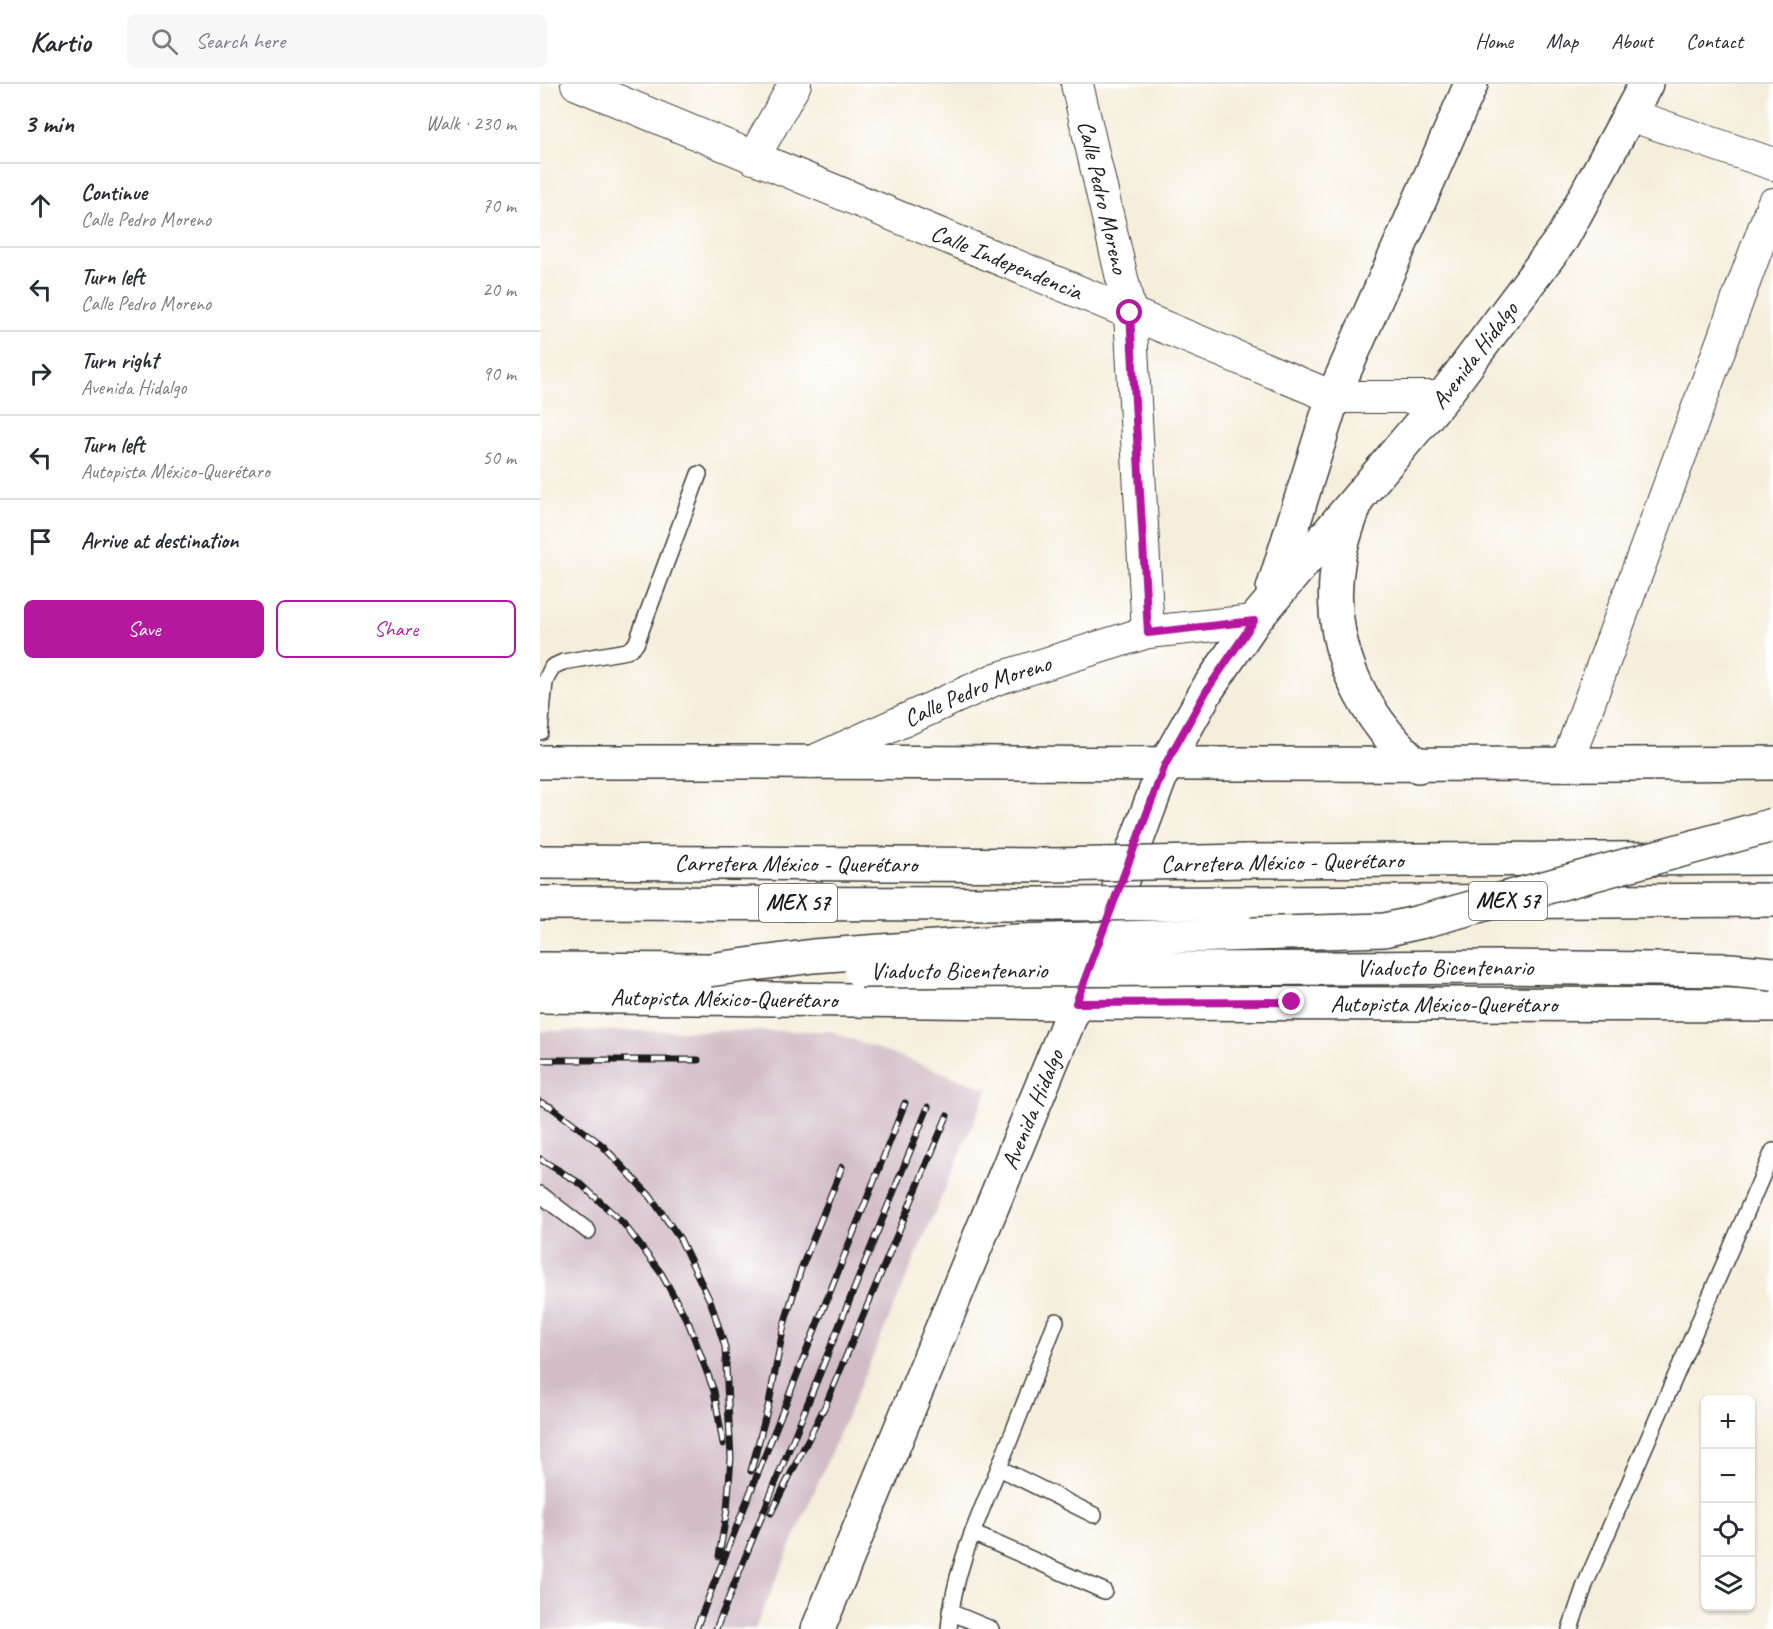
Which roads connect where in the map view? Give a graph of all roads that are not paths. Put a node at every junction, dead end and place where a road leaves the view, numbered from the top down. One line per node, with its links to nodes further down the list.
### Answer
1 (577, 84): 7 (street, Calle Independencia)
2 (795, 84): 7 (street)
3 (1077, 84): 10 (street, Calle Pedro Moreno)
4 (1471, 84): 11 (main road, Avenida Hidalgo)
5 (1646, 84): 6 (main road, Avenida Hidalgo)
6 (1630, 116): 8 (street); 12 (main road, Avenida Hidalgo)
7 (753, 158): 10 (street, Calle Independencia)
8 (1773, 164)
9 (1773, 204): 22 (street)
10 (1130, 313): 11 (street, Calle Independencia); 16 (street, Calle Pedro Moreno)
11 (1333, 397): 12 (street, Calle Independencia); 15 (main road, Avenida Hidalgo)
12 (1443, 397): 14 (main road, Avenida Hidalgo)
13 (699, 474): 17 (lane)
14 (1357, 500): 15 (main road, Avenida Hidalgo); 23 (main road)
15 (1262, 612): 16 (street, Calle Pedro Moreno); 21 (main road, Avenida Hidalgo)
16 (1148, 633): 18 (street, Calle Pedro Moreno)
17 (540, 732)
18 (814, 761): 19 (main road); 21 (main road)
19 (540, 762)
20 (1773, 763): 22 (main road)
21 (1165, 765): 23 (main road); 33 (main road, Avenida Hidalgo)
22 (1566, 765): 23 (main road)
23 (1418, 766)
24 (1773, 825): 30 (main road, bridge)
25 (1773, 858): 26 (main road, Carretera México - Querétaro / MEX 57, bridge)
26 (540, 862)
27 (1773, 900): 28 (main road, Carretera México - Querétaro / MEX 57, bridge)
28 (540, 903)
29 (540, 969): 30 (main road, Viaducto Bicentenario)
30 (709, 970): 31 (main road, Viaducto Bicentenario, bridge)
31 (1773, 974)
32 (540, 996): 33 (main road, Autopista México-Querétaro)
33 (1076, 1003): 34 (main road, Autopista México-Querétaro); 44 (main road, Avenida Hidalgo)
34 (1773, 1005)
35 (1773, 1151): 47 (lane)
36 (540, 1194): 37 (lane)
37 (588, 1231)
38 (1056, 1321): 39 (lane)
39 (999, 1468): 40 (lane); 41 (lane)
40 (1094, 1515)
41 (972, 1533): 42 (lane); 43 (lane)
42 (1104, 1591)
43 (950, 1612): 45 (lane); 46 (lane)
44 (826, 1627)
45 (949, 1629)
46 (991, 1629)
47 (1570, 1629)

